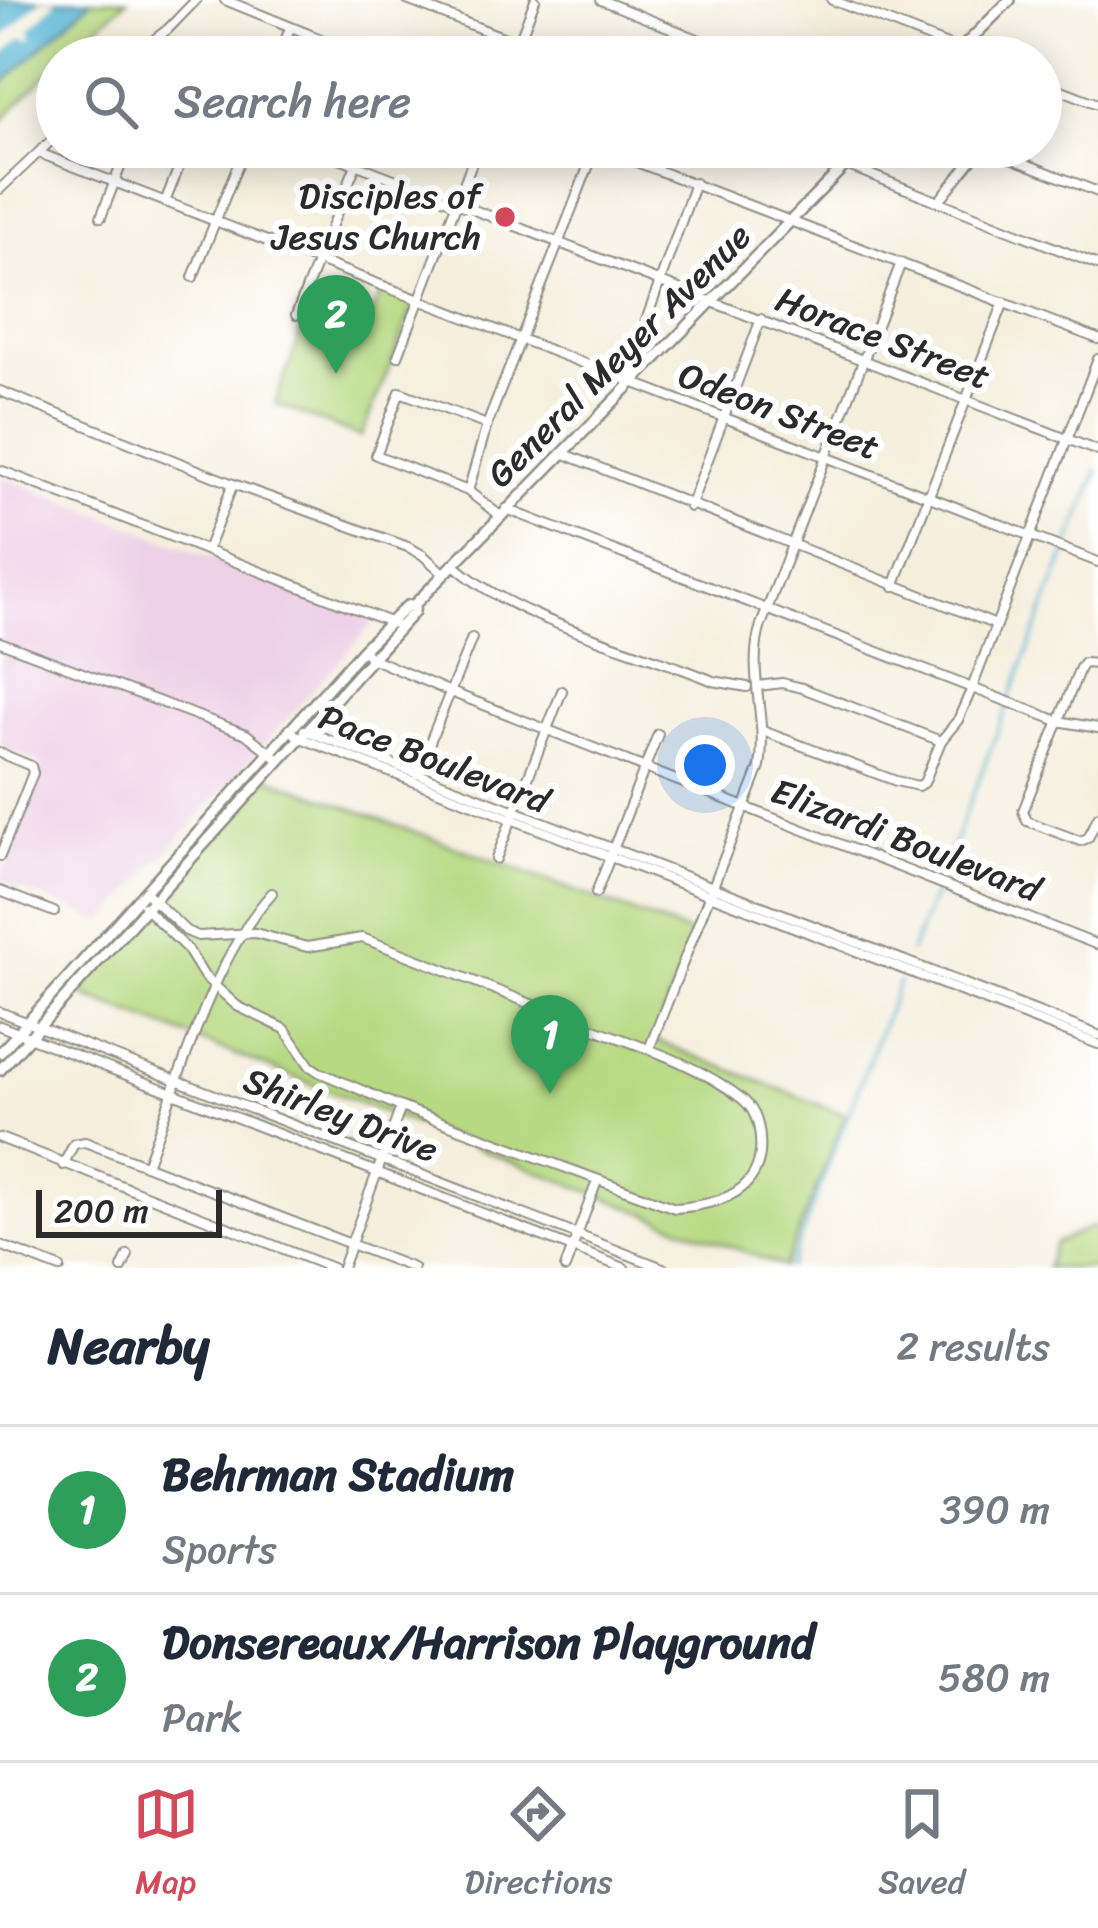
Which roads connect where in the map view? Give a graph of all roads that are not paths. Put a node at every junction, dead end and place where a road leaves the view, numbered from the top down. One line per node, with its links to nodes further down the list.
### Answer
1 (196, 0): 9 (street)
2 (225, 0): 8 (street)
3 (407, 0): 12 (street)
4 (535, 0): 13 (street)
5 (601, 0): 14 (street)
6 (832, 0): 15 (street)
7 (1010, 0): 16 (main road)
8 (290, 28): 10 (street); 11 (street)
9 (159, 36)
10 (287, 36)
11 (311, 36)
12 (498, 36)
13 (521, 36)
14 (690, 36)
15 (915, 36)
16 (974, 36)
17 (1062, 90): 18 (street)
18 (1098, 104)
19 (36, 156): 35 (street)
20 (78, 168): 33 (street, Odeon Street)
21 (120, 168): 33 (street)
22 (179, 168): 37 (street)
23 (237, 168): 41 (street)
24 (354, 168): 44 (street)
25 (366, 168): 39 (street, Horace Street)
26 (470, 168): 39 (street)
27 (588, 168): 43 (street)
28 (654, 168): 34 (street)
29 (843, 168): 42 (main road, General Meyer Avenue)
30 (853, 168): 38 (street)
31 (965, 168): 38 (street)
32 (1036, 168): 36 (street)
33 (114, 182): 37 (street, Odeon Street); 40 (street)
34 (695, 183): 42 (street); 48 (street)
35 (0, 189)
36 (1098, 192)
37 (165, 202): 41 (street, Odeon Street)
38 (938, 202): 46 (street)
39 (457, 203): 43 (street, Horace Street); 49 (street)
40 (101, 217)
41 (216, 220): 44 (street, Odeon Street); 47 (street)
42 (790, 222): 45 (street); 50 (main road, General Meyer Avenue)
43 (559, 243): 48 (street, Horace Street); 54 (street)
44 (317, 261): 49 (street, Odeon Street); 52 (street)
45 (902, 263): 51 (street); 58 (street)
46 (1098, 265)
47 (193, 277)
48 (660, 283): 50 (street, Horace Street); 59 (street)
49 (420, 300): 54 (street, Odeon Street); 56 (street)
50 (711, 300): 53 (street, Horace Street); 59 (main road, General Meyer Avenue)
51 (1004, 302): 55 (street); 61 (street)
52 (296, 315)
53 (760, 319): 58 (street, Horace Street); 62 (street)
54 (521, 338): 59 (street, Odeon Street); 63 (street)
55 (1098, 339)
56 (398, 356)
57 (1098, 359): 64 (street)
58 (863, 360): 61 (street, Horace Street); 67 (street)
59 (629, 382): 62 (street, Odeon Street); 66 (main road, General Meyer Avenue)
60 (0, 391): 69 (street)
61 (966, 399): 64 (street, Horace Street); 71 (street)
62 (724, 419): 67 (street, Odeon Street); 72 (street)
63 (487, 425): 70 (street); 70 (street)
64 (1067, 439): 65 (street, Horace Street); 74 (street)
65 (1097, 451)
66 (560, 452): 72 (street); 73 (main road, General Meyer Avenue)
67 (826, 458): 71 (street, Odeon Street); 75 (street)
68 (0, 470): 76 (street)
69 (233, 484): 76 (street); 79 (street)
70 (468, 491): 73 (street)
71 (927, 496): 74 (street, Odeon Street); 80 (street)
72 (690, 507): 75 (street)
73 (502, 512): 78 (main road, General Meyer Avenue); 81 (street)
74 (1030, 536): 77 (street, Odeon Street); 83 (street)
75 (793, 545): 80 (street); 81 (street)
76 (207, 550): 82 (street)
77 (1098, 562)
78 (453, 564): 79 (main road, General Meyer Avenue); 89 (street)
79 (444, 574): 82 (main road, General Meyer Avenue)
80 (894, 586): 83 (street)
81 (767, 610): 88 (street); 90 (street)
82 (395, 624): 86 (main road, General Meyer Avenue)
83 (996, 625): 90 (street)
84 (472, 638): 91 (street)
85 (0, 642): 101 (street)
86 (366, 653): 91 (street, Elizardi Boulevard); 97 (main road, General Meyer Avenue)
87 (1098, 664): 93 (street)
88 (758, 686): 96 (street); 99 (street)
89 (746, 687)
90 (972, 688): 93 (street); 99 (street)
91 (448, 691): 94 (street, Elizardi Boulevard); 103 (street)
92 (562, 691): 94 (street)
93 (1058, 721): 95 (street); 106 (street)
94 (548, 727): 102 (street, Elizardi Boulevard); 105 (street)
95 (1098, 728)
96 (761, 730): 99 (street); 104 (street)
97 (298, 732): 101 (main road, General Meyer Avenue); 103 (street, Pace Boulevard)
98 (658, 734): 102 (street)
99 (940, 741)
100 (0, 754): 108 (street)
101 (274, 755): 114 (main road, General Meyer Avenue)
102 (645, 766): 104 (street, Elizardi Boulevard); 107 (street)
103 (416, 777): 105 (street, Pace Boulevard)
104 (745, 806): 111 (street); 117 (street, Elizardi Boulevard)
105 (514, 814): 107 (street, Pace Boulevard); 109 (street)
106 (1098, 817)
107 (612, 853): 111 (street, Pace Boulevard); 113 (street)
108 (0, 856)
109 (496, 859)
110 (0, 891): 115 (street)
111 (711, 891): 123 (street, Pace Boulevard); 124 (street)
112 (272, 892): 116 (street)
113 (596, 893)
114 (145, 900): 116 (street); 118 (street); 120 (main road, General Meyer Avenue)
115 (54, 912)
116 (241, 934): 118 (street); 124 (street)
117 (1098, 945)
118 (217, 986): 127 (street); 129 (street)
119 (0, 1012): 120 (street, Shirley Drive)
120 (33, 1024): 122 (main road, General Meyer Avenue); 127 (street, Shirley Drive)
121 (0, 1026): 122 (street, Shirley Drive)
122 (23, 1036): 125 (main road, General Meyer Avenue); 126 (main road, General Meyer Avenue); 128 (street, Shirley Drive)
123 (1095, 1039)
124 (649, 1049): 135 (street)
125 (0, 1053)
126 (0, 1070)
127 (178, 1082): 128 (street); 131 (street, Shirley Drive)
128 (173, 1094): 133 (street); 134 (street, Shirley Drive)
129 (401, 1107): 131 (street); 135 (street)
130 (0, 1138): 132 (street)
131 (381, 1160): 134 (street); 136 (street, Shirley Drive)
132 (63, 1165): 133 (street); 143 (street)
133 (146, 1165): 138 (street)
134 (376, 1173): 138 (street); 139 (street, Shirley Drive)
135 (597, 1180): 136 (street)
136 (577, 1235): 139 (street); 148 (street, Shirley Drive)
137 (0, 1244): 141 (street)
138 (349, 1244): 144 (street); 145 (street)
139 (572, 1248): 146 (street); 147 (street, Shirley Drive)
140 (128, 1255): 142 (street)
141 (60, 1268)
142 (122, 1268)
143 (332, 1268)
144 (342, 1268)
145 (413, 1268)
146 (565, 1268)
147 (624, 1268)
148 (663, 1268)

